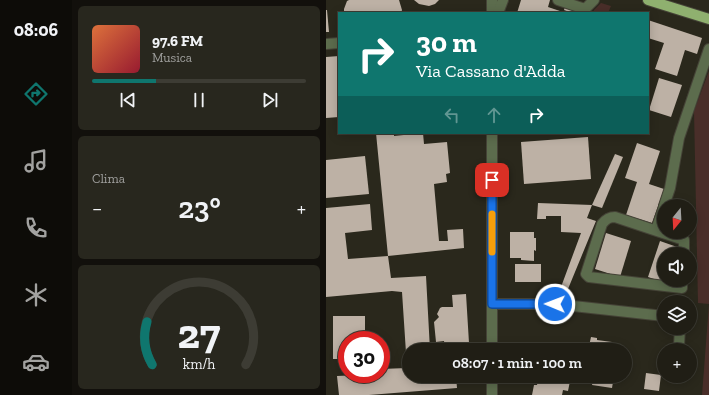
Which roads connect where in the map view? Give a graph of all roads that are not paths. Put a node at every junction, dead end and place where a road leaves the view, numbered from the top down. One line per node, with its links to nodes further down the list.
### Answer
1 (492, 0): 6 (street)
2 (503, 0): 7 (street)
3 (558, 0): 4 (street)
4 (594, 0)
5 (648, 0): 8 (main road)
6 (492, 12)
7 (498, 12)
8 (709, 20)
9 (338, 42): 10 (street)
10 (326, 44)
11 (709, 49): 13 (street)
12 (492, 134): 18 (street)
13 (667, 199)
14 (657, 227): 15 (street)
15 (656, 230): 16 (street); 17 (street)
16 (684, 247)
17 (657, 285)
18 (492, 304): 19 (street); 20 (street)
19 (657, 315)
20 (492, 343)
21 (492, 383): 22 (street)
22 (492, 395)

